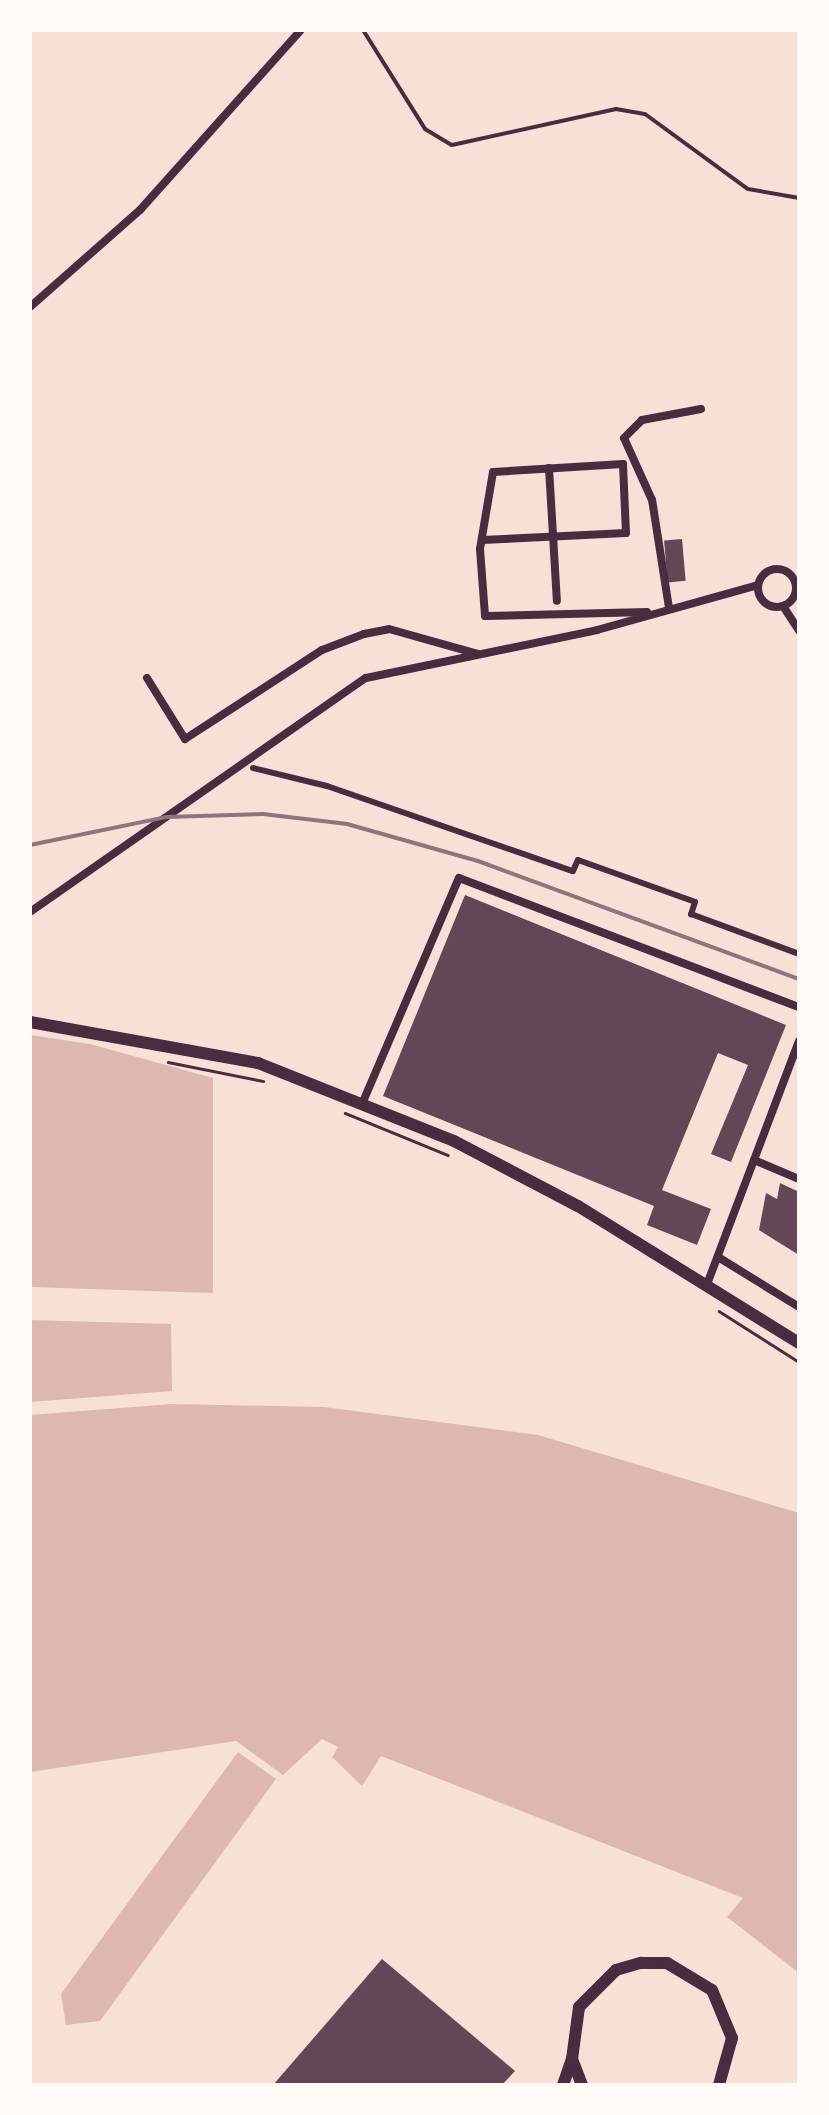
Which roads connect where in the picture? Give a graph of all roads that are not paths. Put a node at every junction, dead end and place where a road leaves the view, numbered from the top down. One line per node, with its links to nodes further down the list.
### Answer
1 (301, 30): 4 (street)
2 (363, 30): 3 (lane)
3 (799, 198)
4 (30, 307)
5 (701, 408): 13 (street)
6 (549, 468): 7 (street); 7 (street); 8 (street)
7 (552, 536): 8 (street); 11 (street)
8 (482, 540): 14 (street)
9 (795, 573): 10 (street); 12 (street)
10 (758, 586): 12 (street); 13 (street)
11 (557, 601)
12 (783, 606): 15 (street)
13 (669, 608): 14 (street)
14 (652, 613): 16 (street)
15 (799, 631)
16 (478, 654): 17 (street); 19 (street)
17 (147, 678)
18 (252, 768): 20 (street)
19 (30, 912)
20 (799, 954)
21 (799, 1007): 24 (street)
22 (30, 1022): 24 (main road)
23 (799, 1041): 25 (street)
24 (362, 1104): 28 (main road)
25 (754, 1160): 26 (street); 27 (street)
26 (799, 1179)
27 (718, 1258): 28 (street); 29 (street)
28 (706, 1287): 30 (main road)
29 (799, 1306)
30 (799, 1343)
31 (572, 2058): 32 (main road); 33 (main road); 34 (main road)
32 (562, 2085)
33 (582, 2085)
34 (719, 2085)

